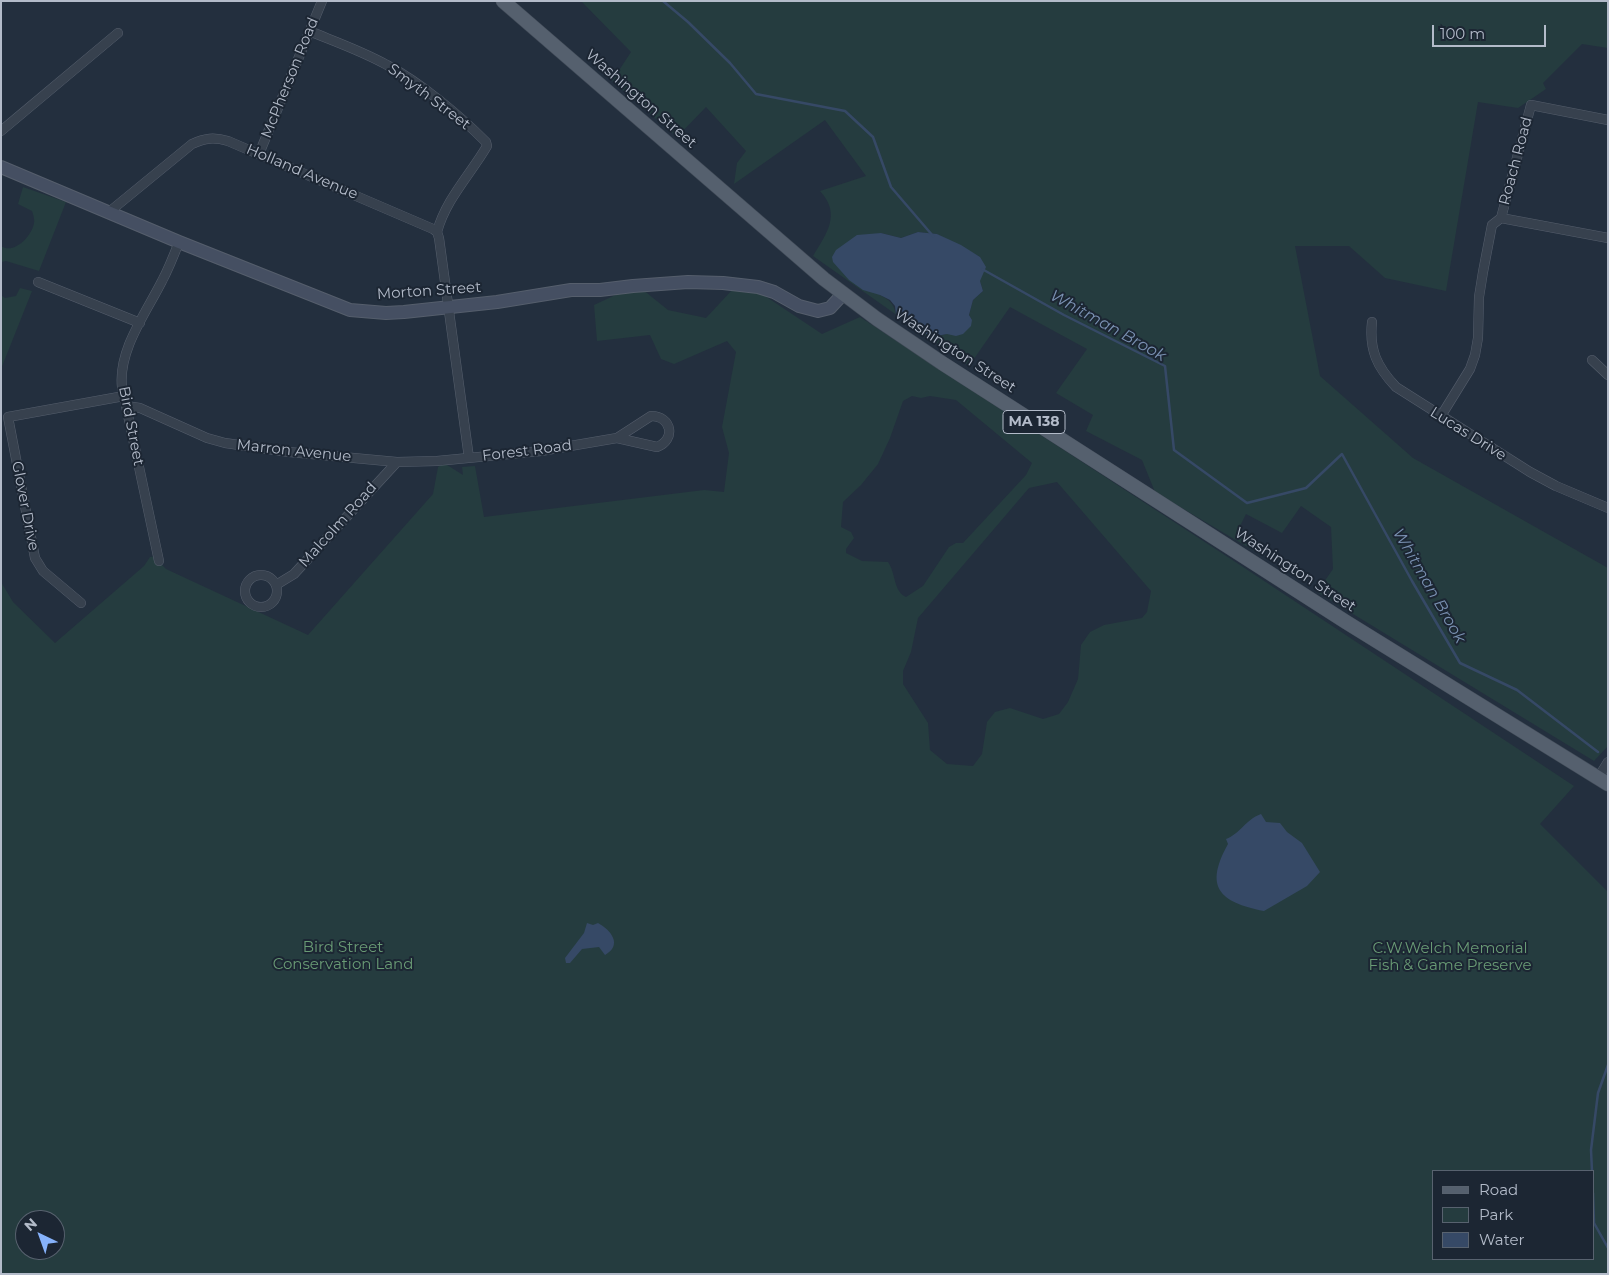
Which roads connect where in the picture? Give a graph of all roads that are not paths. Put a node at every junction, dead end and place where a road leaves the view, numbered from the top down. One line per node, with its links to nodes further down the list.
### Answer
1 (322, 1): 3 (street, McPherson Road)
2 (503, 1): 15 (main road, Washington Street / MA 138)
3 (309, 31): 7 (street, McPherson Road); 11 (street, Smyth Street)
4 (118, 33): 6 (street)
5 (1608, 120): 10 (street, Roach Road)
6 (1, 131)
7 (259, 154): 9 (street, Holland Avenue); 11 (street, Holland Avenue)
8 (1, 167): 9 (street, Morton Street)
9 (109, 212): 13 (street, Morton Street)
10 (1500, 218): 12 (street); 23 (street, Roach Road)
11 (437, 232): 16 (street)
12 (1608, 238)
13 (179, 242): 16 (street, Morton Street); 18 (street, Bird Street)
14 (38, 282): 18 (street)
15 (843, 294): 16 (street, Morton Street); 33 (main road, Washington Street / MA 138)
16 (449, 308): 26 (street, Forest Road)
17 (1372, 322): 23 (street, Lucas Drive)
18 (140, 323): 21 (street, Bird Street)
19 (1592, 360): 20 (street)
20 (1608, 375)
21 (124, 396): 22 (street, Bird Street); 24 (street, Glover Drive)
22 (126, 406): 27 (street, Marron Avenue); 29 (street, Bird Street)
23 (1440, 416): 28 (street, Lucas Drive)
24 (5, 418): 31 (street, Glover Drive)
25 (617, 438): 25 (street, Forest Road); 26 (street, Forest Road)
26 (469, 458): 27 (street, Marron Avenue)
27 (397, 462): 30 (street, Malcolm Road)
28 (1608, 508)
29 (159, 560)
30 (276, 585)
31 (81, 603)
32 (1608, 762): 33 (street)
33 (1603, 781)

